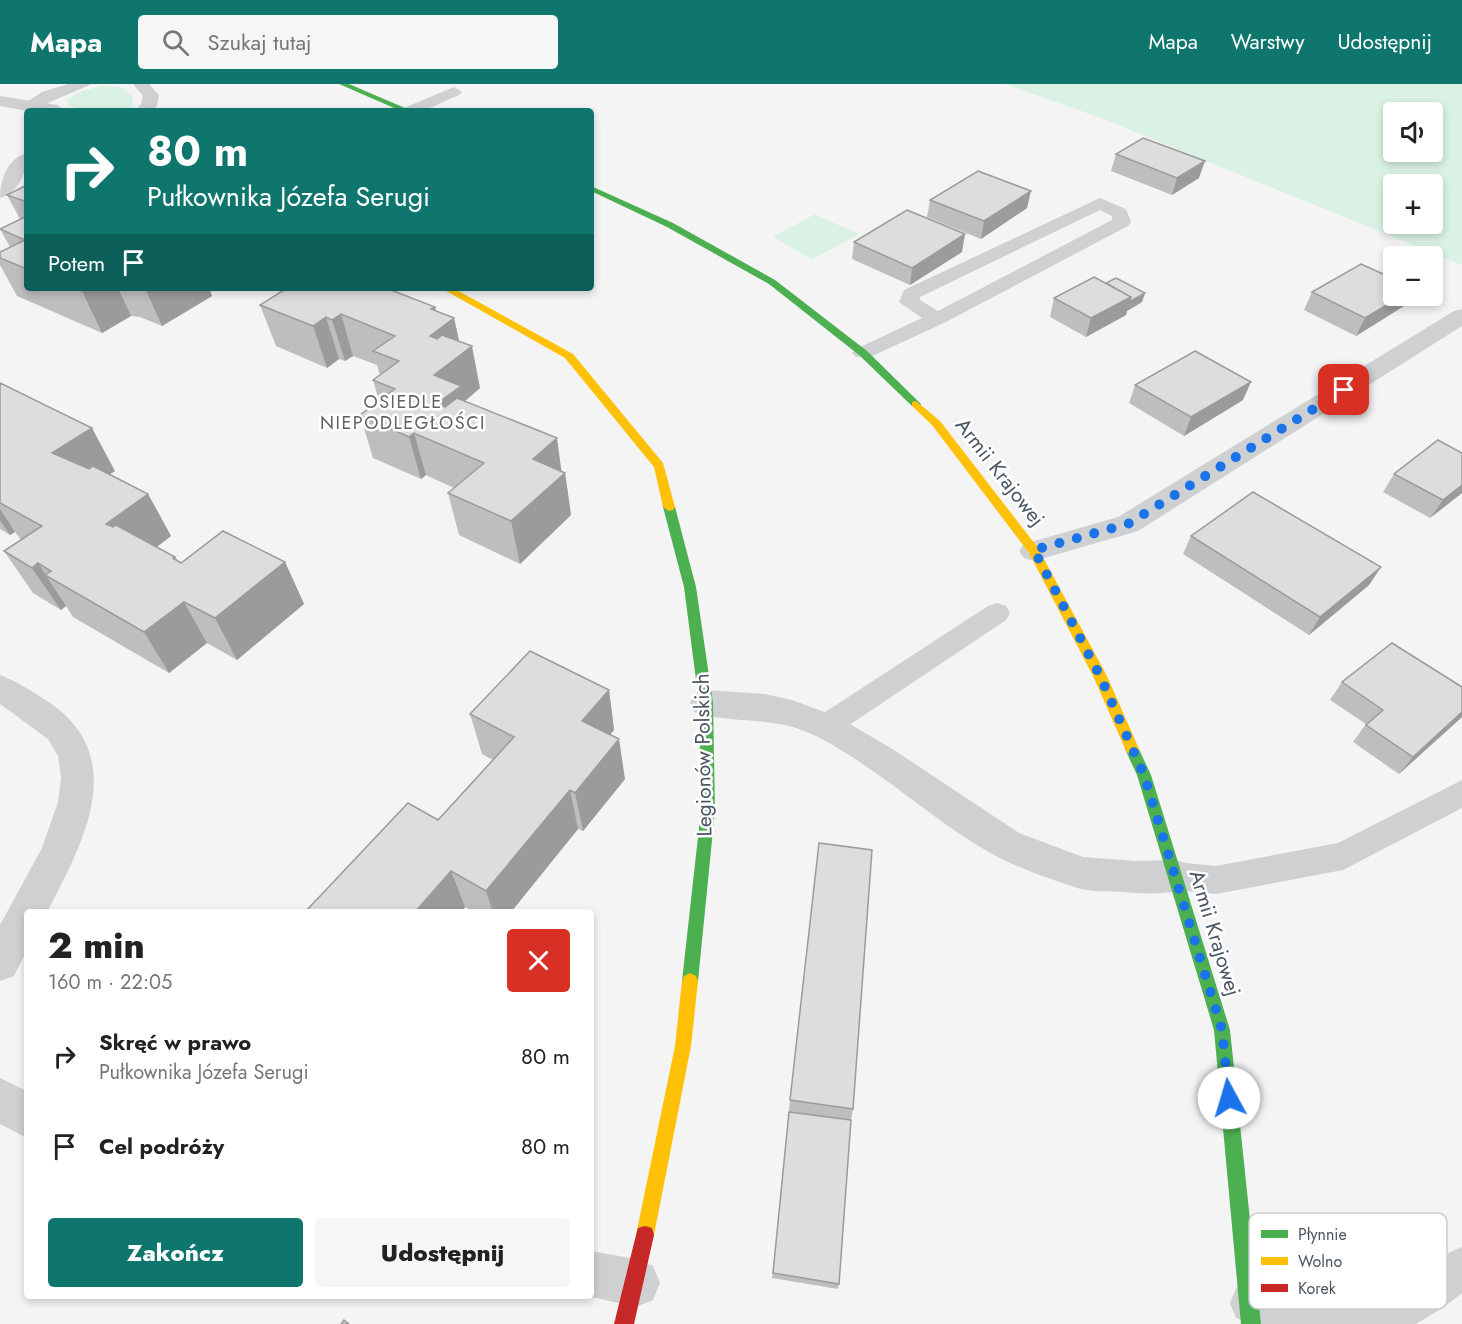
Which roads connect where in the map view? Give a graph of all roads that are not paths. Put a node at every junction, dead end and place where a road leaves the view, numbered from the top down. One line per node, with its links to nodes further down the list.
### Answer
1 (84, 84): 6 (lane)
2 (141, 84): 8 (lane)
3 (343, 84): 9 (main road)
4 (454, 92): 10 (lane)
5 (0, 101): 6 (street)
6 (30, 105): 7 (street)
7 (44, 108)
8 (147, 108)
9 (402, 108)
10 (416, 108)
11 (24, 163): 13 (street)
12 (594, 189): 17 (main road, Armii Krajowej)
13 (0, 192)
14 (451, 291): 21 (main road, Legionów Polskich)
15 (1462, 316): 18 (street)
16 (937, 319): 16 (lane); 17 (lane)
17 (863, 352): 18 (main road, Armii Krajowej)
18 (1034, 550): 24 (main road, Armii Krajowej)
19 (997, 614): 22 (lane)
20 (0, 688): 25 (street)
21 (706, 703): 22 (street); 34 (main road, Legionów Polskich)
22 (826, 726): 24 (street)
23 (1462, 793): 24 (lane)
24 (1176, 876): 33 (main road, Armii Krajowej)
25 (28, 909)
26 (24, 918): 27 (street)
27 (0, 963)
28 (0, 1099): 29 (street)
29 (24, 1114)
30 (1462, 1268): 32 (lane)
31 (594, 1276): 34 (street)
32 (1447, 1280)
33 (1249, 1294)
34 (630, 1304)
35 (1402, 1309): 38 (lane)
36 (1251, 1314): 37 (lane)
37 (1362, 1324)
38 (1375, 1324)

